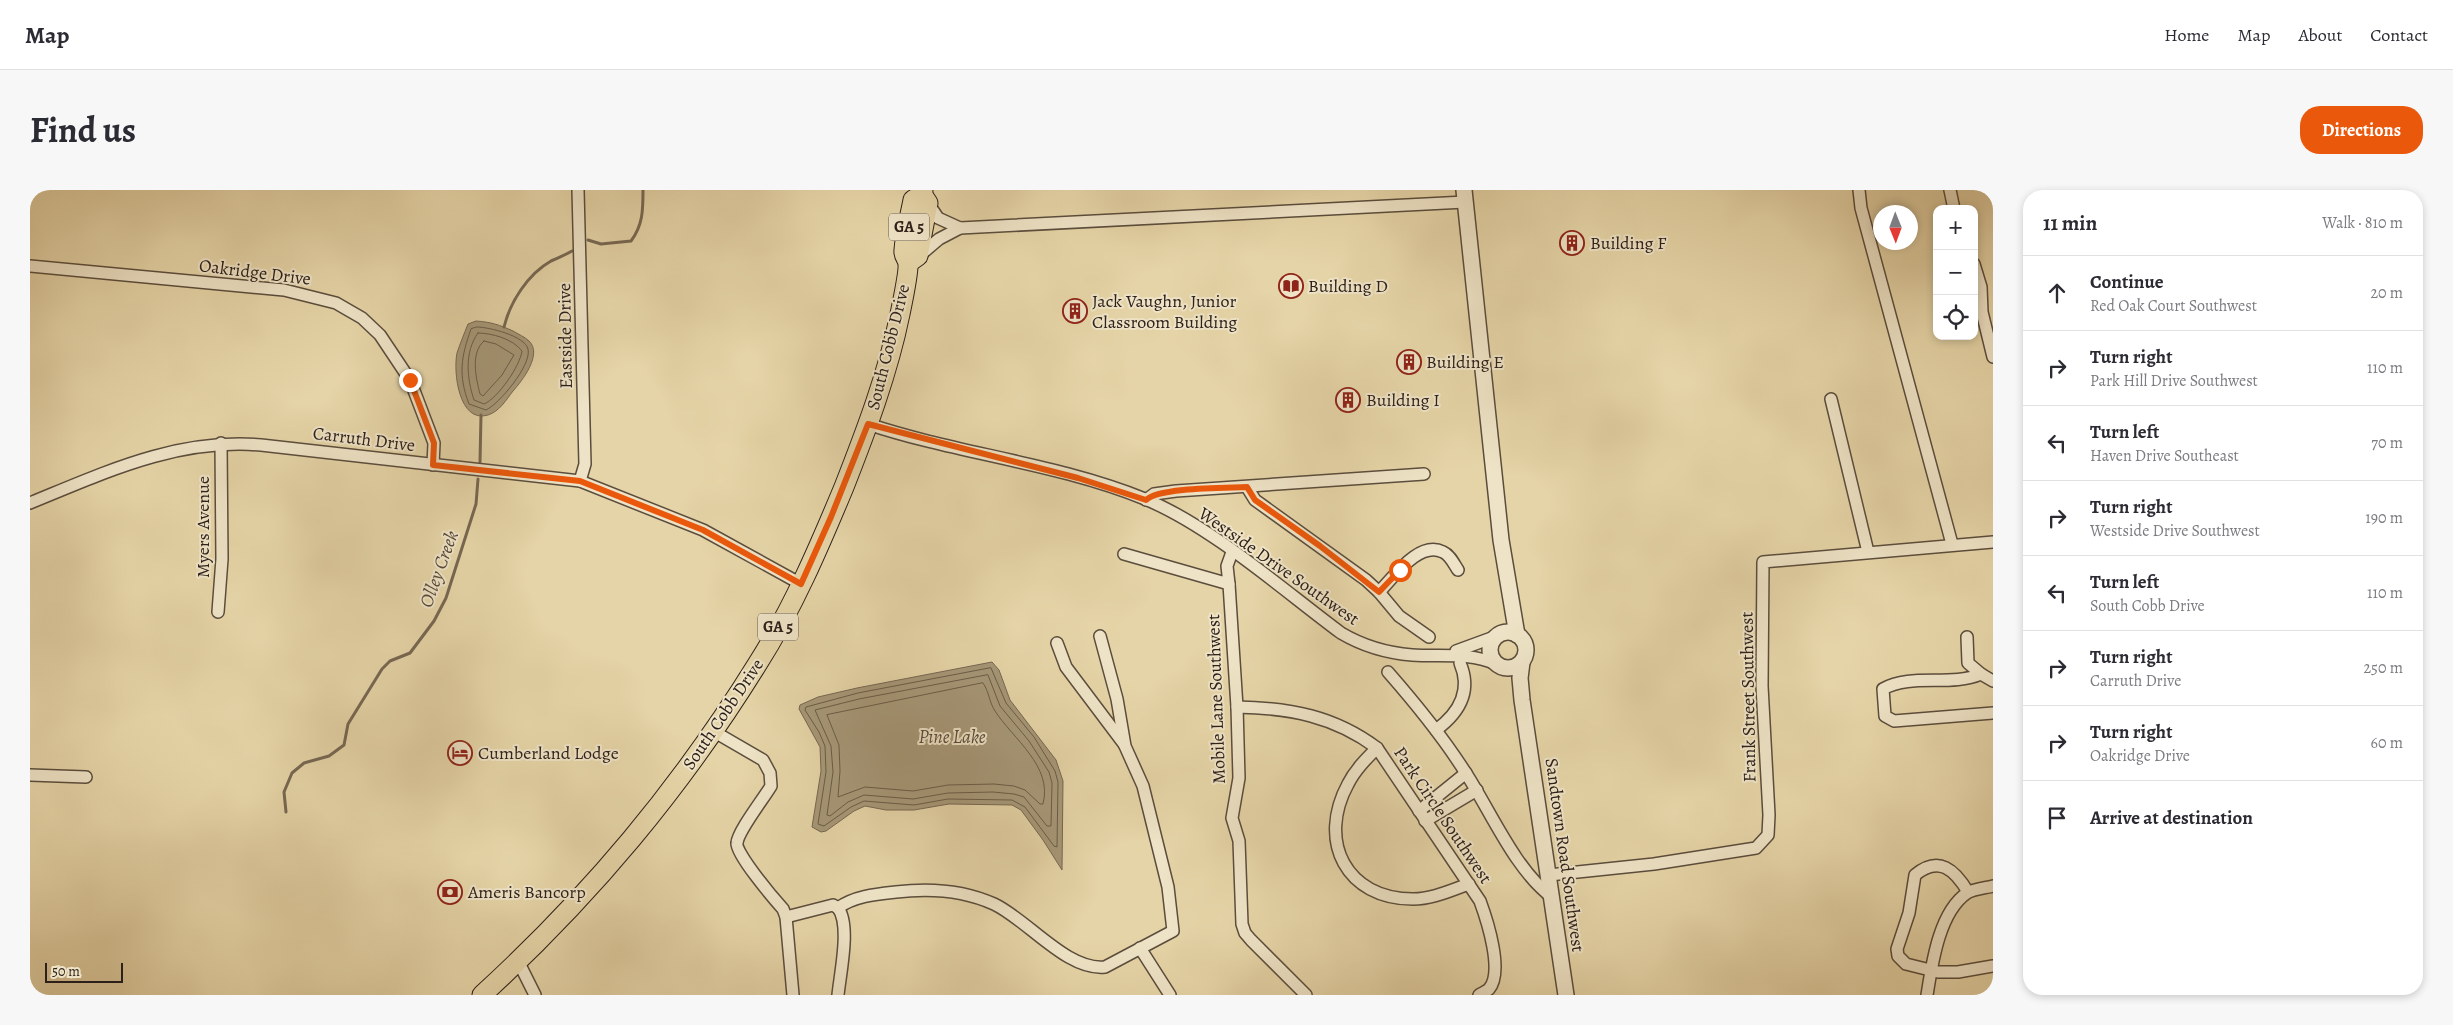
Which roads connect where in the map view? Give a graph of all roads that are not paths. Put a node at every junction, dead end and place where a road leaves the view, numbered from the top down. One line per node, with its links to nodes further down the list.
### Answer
1 (578, 190): 17 (street, Eastside Drive)
2 (1859, 190): 22 (street)
3 (1950, 190): 6 (street)
4 (924, 196): 7 (street); 8 (main road, South Cobb Drive / GA 5)
5 (1464, 196): 7 (street); 31 (street)
6 (1953, 205)
7 (960, 228): 8 (street)
8 (913, 260): 13 (main road, South Cobb Drive / GA 5)
9 (30, 266): 15 (street, Oakridge Drive)
10 (1978, 277): 11 (street)
11 (1993, 357)
12 (1832, 398): 24 (street)
13 (868, 424): 19 (street, Westside Drive Southwest); 27 (main road, South Cobb Drive / GA 5)
14 (221, 443): 15 (street, Carruth Drive); 20 (street, Carruth Drive); 30 (street, Myers Avenue)
15 (433, 465): 17 (street, Carruth Drive)
16 (1424, 474): 18 (street)
17 (580, 481): 27 (street, Carruth Drive)
18 (1247, 487): 19 (street); 29 (street)
19 (1146, 500): 23 (street, Westside Drive Southwest)
20 (30, 503)
21 (1993, 542): 22 (street, Frank Street Southwest)
22 (1952, 544): 24 (street, Frank Street Southwest)
23 (1232, 552): 28 (street, Mobile Lane Southwest); 36 (street, Westside Drive Southwest)
24 (1868, 552): 56 (street, Frank Street Southwest)
25 (1124, 554): 28 (street)
26 (1458, 570): 29 (street)
27 (801, 584): 47 (main road, South Cobb Drive / GA 5)
28 (1229, 584): 43 (street, Mobile Lane Southwest)
29 (1379, 592): 33 (street)
30 (218, 612)
31 (1506, 635): 36 (street, Westside Drive Southwest); 37 (street); 39 (street)
32 (1100, 636): 48 (street)
33 (1429, 637)
34 (1967, 637): 41 (street)
35 (1057, 643): 48 (street)
36 (1444, 654): 39 (street, Westside Drive Southwest)
37 (1522, 662): 39 (street); 45 (street, Sandtown Road Southwest)
38 (1460, 663): 46 (street)
39 (1499, 665): 45 (street, Sandtown Road Southwest)
40 (1388, 672): 46 (street)
41 (1981, 674): 42 (street); 44 (street)
42 (1993, 680)
43 (1237, 707): 49 (street, Park Circle Southwest); 72 (street, Mobile Lane Southwest)
44 (1993, 713)
45 (1526, 721): 56 (street, Sandtown Road Southwest)
46 (1436, 730): 50 (street)
47 (713, 731): 62 (street); 64 (main road, South Cobb Drive / GA 5)
48 (1125, 746): 63 (street)
49 (1377, 748): 54 (street, Park Circle Southwest); 57 (street)
50 (1466, 773): 53 (street); 54 (street)
51 (30, 775): 52 (street)
52 (86, 777)
53 (1477, 790): 55 (street); 60 (street)
54 (1419, 811): 55 (street, Park Circle Southwest)
55 (1425, 821): 57 (street, Park Circle Southwest)
56 (1549, 875): 60 (street, Sandtown Road Southwest)
57 (1469, 884): 73 (street, Park Circle Southwest)
58 (1993, 886): 59 (street)
59 (1968, 892): 66 (street); 66 (street)
60 (1553, 898): 74 (street, Sandtown Road Southwest)
61 (838, 908): 62 (street); 63 (street); 70 (street)
62 (786, 917): 69 (street)
63 (1140, 948): 71 (street)
64 (518, 961): 67 (main road, South Cobb Drive / GA 5); 68 (street)
65 (1993, 966): 66 (street)
66 (1930, 970): 75 (street)
67 (482, 995)
68 (535, 995)
69 (793, 995)
70 (838, 995)
71 (1170, 995)
72 (1306, 995)
73 (1479, 995)
74 (1566, 995)
75 (1927, 995)

